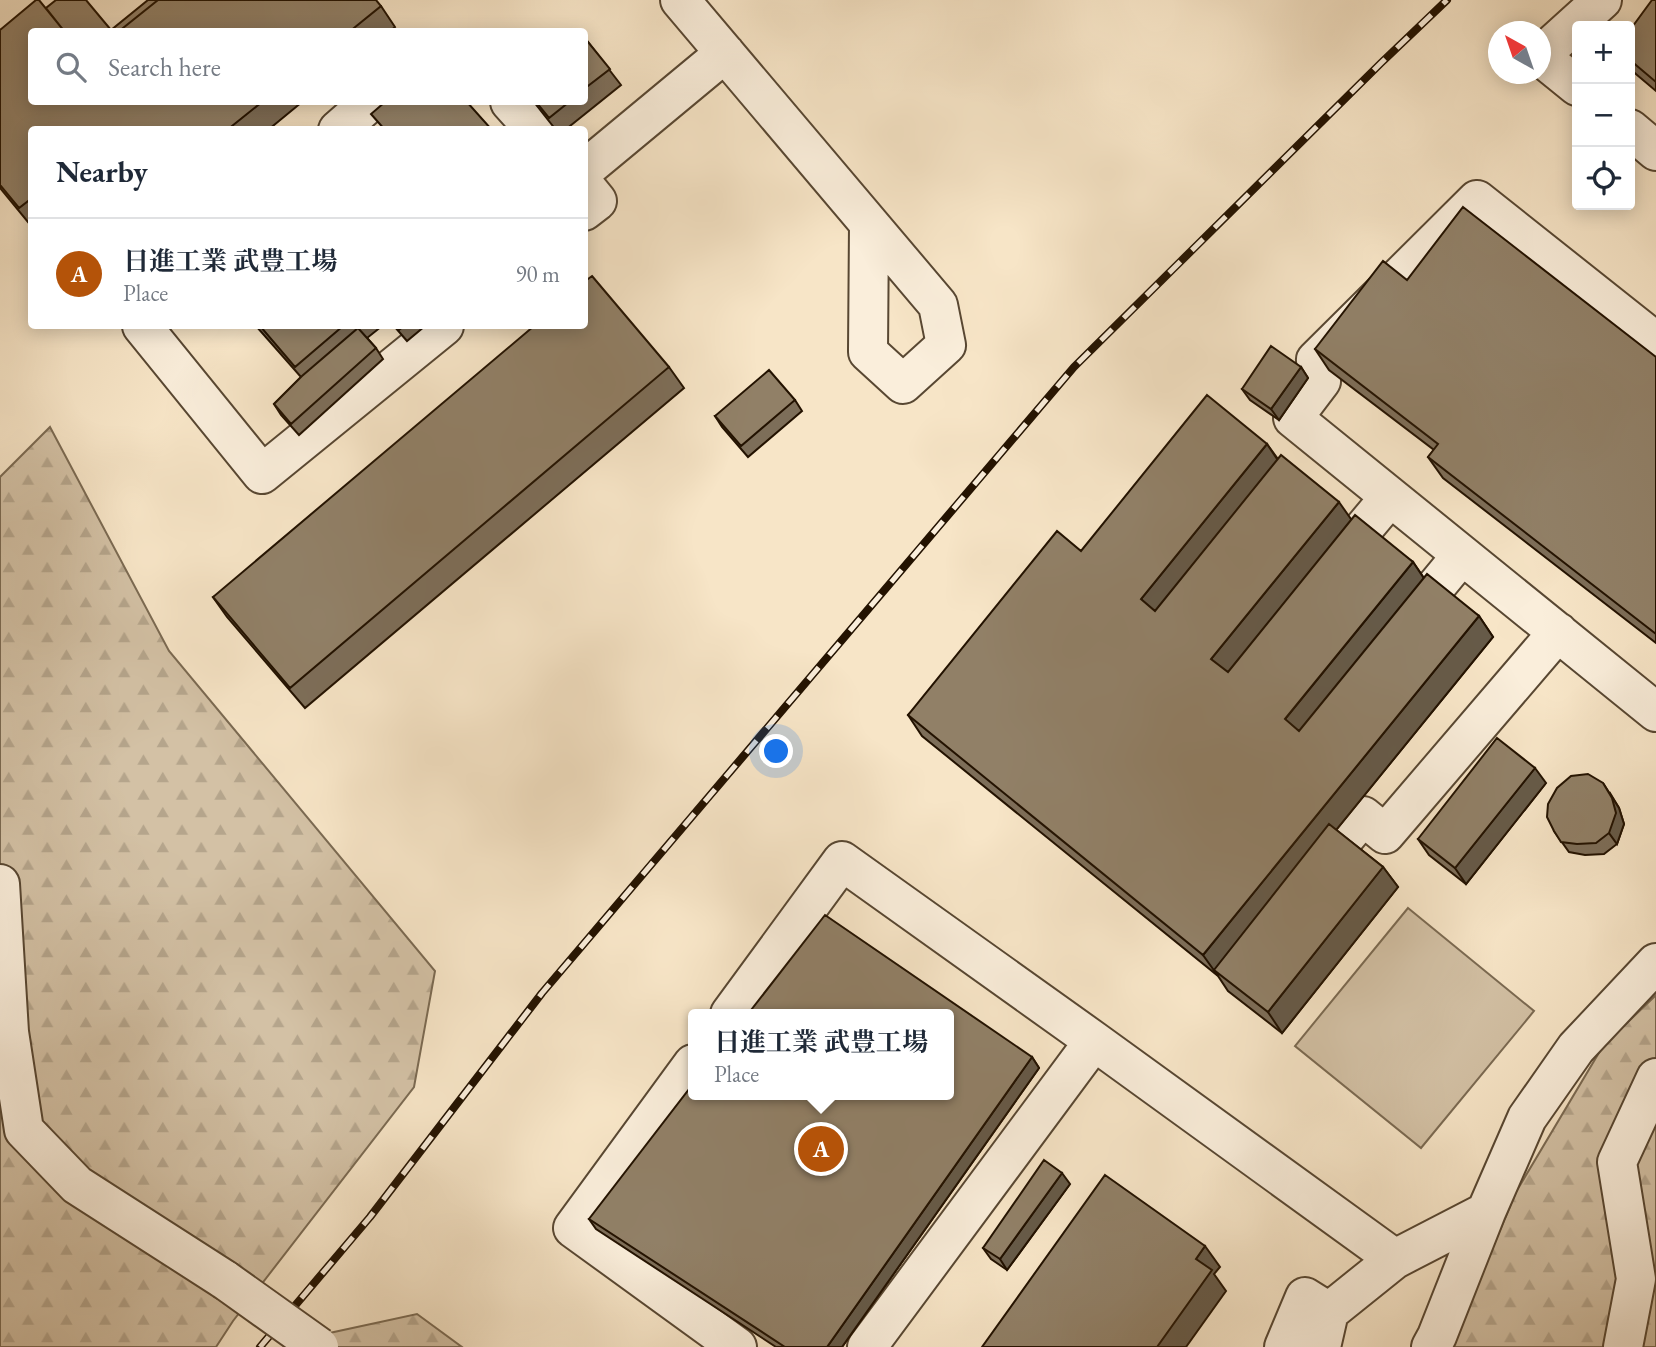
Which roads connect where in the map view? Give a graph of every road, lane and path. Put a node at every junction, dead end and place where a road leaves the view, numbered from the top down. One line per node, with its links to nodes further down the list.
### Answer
1 (680, 0): 4 (street)
2 (1602, 0): 3 (street)
3 (1551, 47)
4 (725, 53): 11 (street); 14 (street)
5 (1551, 64): 6 (street)
6 (1575, 84)
7 (513, 105): 8 (street)
8 (531, 126)
9 (1635, 133): 10 (street)
10 (1656, 151)
11 (588, 167)
12 (588, 190): 13 (street)
13 (588, 208)
14 (869, 225)
15 (144, 329): 16 (street)
16 (440, 329)
17 (1656, 342): 18 (street)
18 (1390, 497): 19 (street); 20 (street)
19 (1462, 555): 21 (street); 22 (street)
20 (1313, 589)
21 (1558, 632): 23 (street); 25 (street)
22 (1383, 651)
23 (1656, 712)
24 (0, 884): 34 (street, bridge)
25 (1291, 902)
26 (1656, 963): 31 (street)
27 (734, 1009): 28 (street)
28 (1094, 1041): 32 (street); 36 (street)
29 (688, 1071): 35 (street)
30 (1656, 1077): 39 (street)
31 (1486, 1212): 32 (street); 38 (street)
32 (1395, 1259): 33 (street)
33 (1325, 1330): 37 (street)
34 (319, 1347)
35 (737, 1347)
36 (867, 1347)
37 (1284, 1347)
38 (1431, 1347)
39 (1623, 1347)

